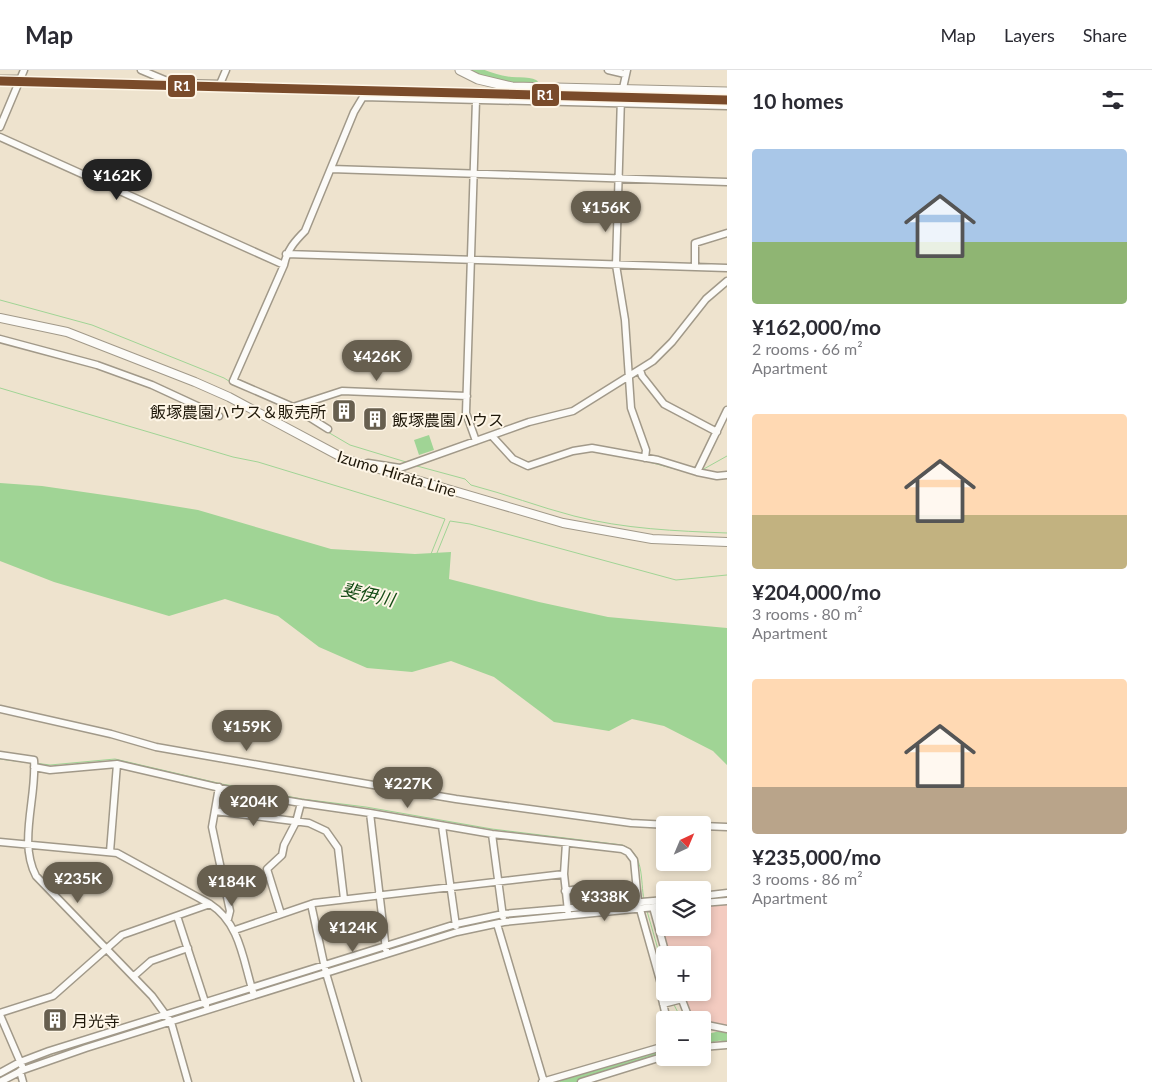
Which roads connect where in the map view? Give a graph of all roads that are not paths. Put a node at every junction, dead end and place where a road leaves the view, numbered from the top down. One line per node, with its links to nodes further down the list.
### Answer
1 (24, 70): 8 (street)
2 (142, 70): 3 (street)
3 (226, 70)
4 (460, 70): 9 (highway)
5 (608, 70): 6 (street)
6 (626, 72): 9 (street)
7 (0, 78): 8 (street)
8 (21, 79): 14 (street)
9 (623, 90): 10 (highway); 12 (street)
10 (727, 92)
11 (476, 100): 12 (street); 16 (street); 17 (street)
12 (622, 104): 13 (street); 18 (street)
13 (727, 106)
14 (0, 127)
15 (0, 137): 23 (street)
16 (331, 169): 17 (street); 21 (street)
17 (474, 174): 18 (street); 22 (street)
18 (619, 178): 19 (street); 24 (street)
19 (727, 182)
20 (727, 233): 25 (street)
21 (286, 254): 22 (street); 23 (street)
22 (471, 259): 24 (street); 32 (street)
23 (284, 264): 33 (street)
24 (616, 265): 25 (street); 31 (street)
25 (694, 267): 26 (street)
26 (727, 268)
27 (727, 281): 30 (street)
28 (0, 318): 41 (main road, Izumo Hirata Line)
29 (0, 339): 35 (street)
30 (640, 370): 31 (street); 37 (street)
31 (629, 376): 38 (street); 40 (street)
32 (467, 396): 33 (street); 39 (street)
33 (293, 407): 36 (street)
34 (727, 410): 37 (street)
35 (219, 416)
36 (328, 429)
37 (717, 432): 42 (street)
38 (492, 436): 39 (street); 40 (street)
39 (476, 441): 41 (street)
40 (645, 458): 42 (street)
41 (344, 460): 44 (main road, Izumo Hirata Line)
42 (697, 472): 43 (street)
43 (727, 475)
44 (727, 542)
45 (0, 709): 54 (street)
46 (0, 755): 48 (street)
47 (117, 764): 48 (street); 49 (street); 62 (street)
48 (34, 767): 61 (street)
49 (219, 787): 50 (street); 51 (street)
50 (301, 803): 52 (street); 53 (street)
51 (214, 811): 53 (street); 85 (street)
52 (370, 813): 55 (street); 69 (street)
53 (296, 822): 70 (street); 81 (street)
54 (656, 824)
55 (442, 826): 58 (street); 65 (street)
56 (711, 826): 57 (street)
57 (727, 827)
58 (492, 834): 60 (street); 64 (street)
59 (0, 842): 61 (street)
60 (566, 843): 63 (street); 76 (street)
61 (28, 844): 62 (street); 93 (street)
62 (110, 852): 74 (street)
63 (564, 874): 64 (street); 66 (street)
64 (498, 881): 65 (street); 82 (street)
65 (451, 887): 69 (street); 87 (street)
66 (565, 891): 77 (street); 80 (street)
67 (727, 893): 68 (street)
68 (711, 895)
69 (379, 896): 70 (street); 94 (street)
70 (344, 899): 75 (street)
71 (727, 901): 73 (street)
72 (656, 902): 76 (street)
73 (711, 902)
74 (210, 904): 83 (street); 85 (street)
75 (311, 904): 81 (street); 95 (street)
76 (639, 905): 77 (street); 78 (street); 101 (street)
77 (611, 907): 80 (street); 84 (street)
78 (653, 907): 79 (street); 91 (street)
79 (656, 907)
80 (567, 908): 82 (street); 84 (street)
81 (281, 914): 89 (street)
82 (503, 914): 86 (street); 87 (street)
83 (177, 916): 92 (street); 93 (street)
84 (568, 916): 86 (street)
85 (228, 919): 89 (street)
86 (504, 922): 88 (street)
87 (456, 924): 90 (street); 94 (street)
88 (496, 924): 90 (street); 130 (street)
89 (234, 930): 98 (street)
90 (457, 932): 94 (street)
91 (664, 946)
92 (188, 948): 97 (street); 100 (street)
93 (107, 949): 97 (street); 105 (street)
94 (386, 950): 95 (street); 96 (street)
95 (324, 965): 96 (street); 98 (street)
96 (326, 973): 98 (street); 129 (street)
97 (134, 976): 106 (street)
98 (253, 992): 100 (street); 103 (street)
99 (671, 1001): 101 (street)
100 (205, 1002): 102 (street); 103 (street)
101 (665, 1004): 104 (street)
102 (181, 1010): 106 (street); 107 (street)
103 (208, 1010): 107 (street)
104 (666, 1011)
105 (0, 1014): 123 (street)
106 (166, 1015): 108 (street); 109 (street)
107 (183, 1018): 108 (street)
108 (171, 1022): 112 (street); 128 (street)
109 (137, 1024): 112 (street); 113 (street)
110 (711, 1026): 111 (street)
111 (727, 1029)
112 (140, 1032): 115 (street)
113 (93, 1038): 114 (street); 115 (street)
114 (83, 1041): 118 (street); 120 (street)
115 (96, 1045): 118 (street)
116 (727, 1045): 117 (street)
117 (711, 1046)
118 (86, 1048): 122 (street)
119 (656, 1049): 130 (street)
120 (49, 1051): 122 (street); 123 (street)
121 (656, 1059): 131 (street)
122 (53, 1060): 124 (street)
123 (20, 1062): 124 (street); 125 (street)
124 (22, 1070): 126 (street); 127 (street)
125 (0, 1073)
126 (0, 1082)
127 (23, 1082)
128 (188, 1082)
129 (358, 1082)
130 (543, 1082)
131 (581, 1082)

